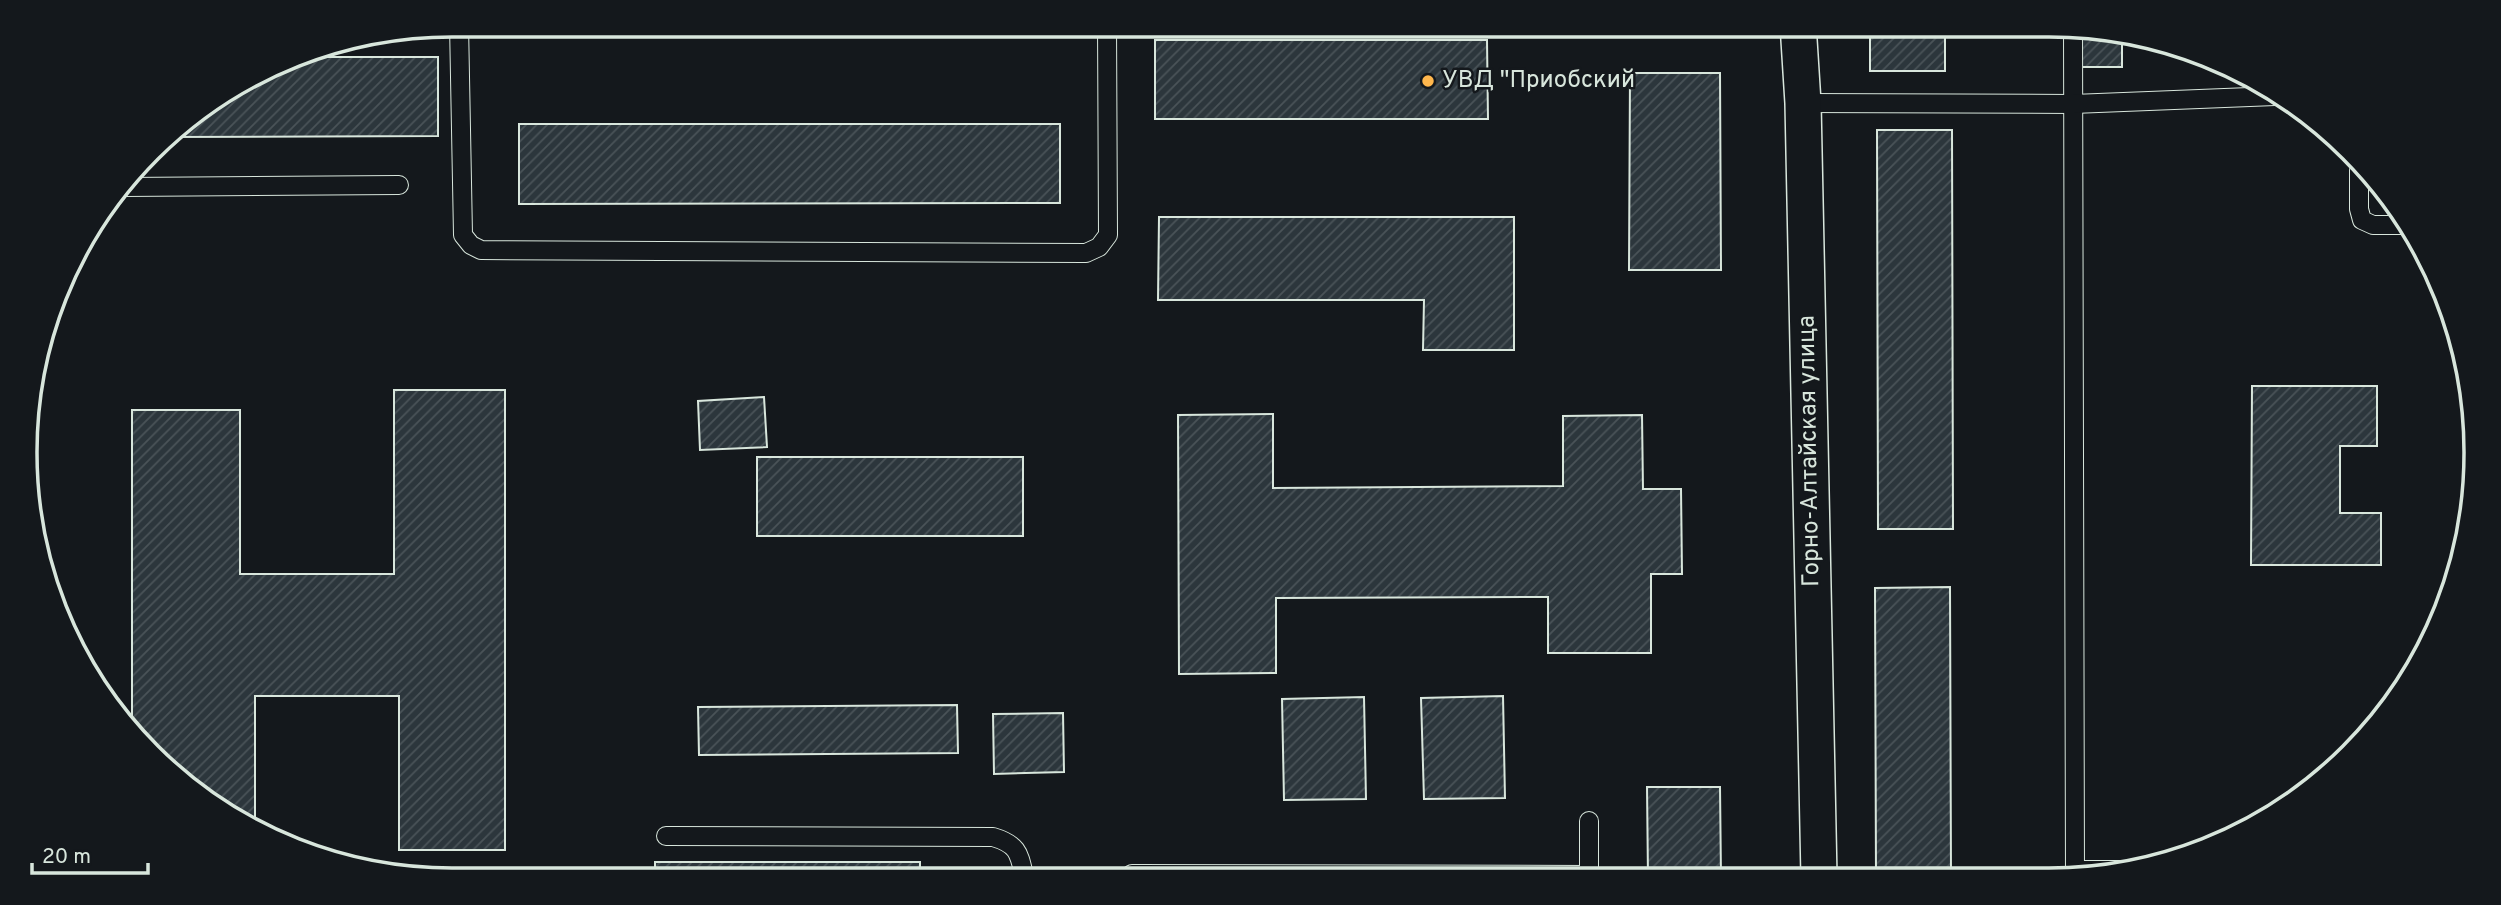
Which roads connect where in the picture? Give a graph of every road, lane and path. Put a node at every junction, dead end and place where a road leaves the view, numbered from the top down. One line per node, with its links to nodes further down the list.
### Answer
1 (459, 37): 2 (lane)
2 (1107, 37)
3 (1799, 37): 6 (street, Горно-Алтайская улица)
4 (2073, 38): 7 (lane)
5 (2263, 96): 7 (lane)
6 (1803, 103): 7 (lane); 17 (street, Горно-Алтайская улица)
7 (2073, 104): 14 (lane)
8 (2359, 176): 11 (lane)
9 (399, 185): 10 (lane)
10 (133, 187)
11 (2396, 225)
12 (1589, 821): 16 (lane)
13 (666, 836): 15 (lane)
14 (2075, 867)
15 (1022, 868)
16 (1589, 868)
17 (1819, 868)

